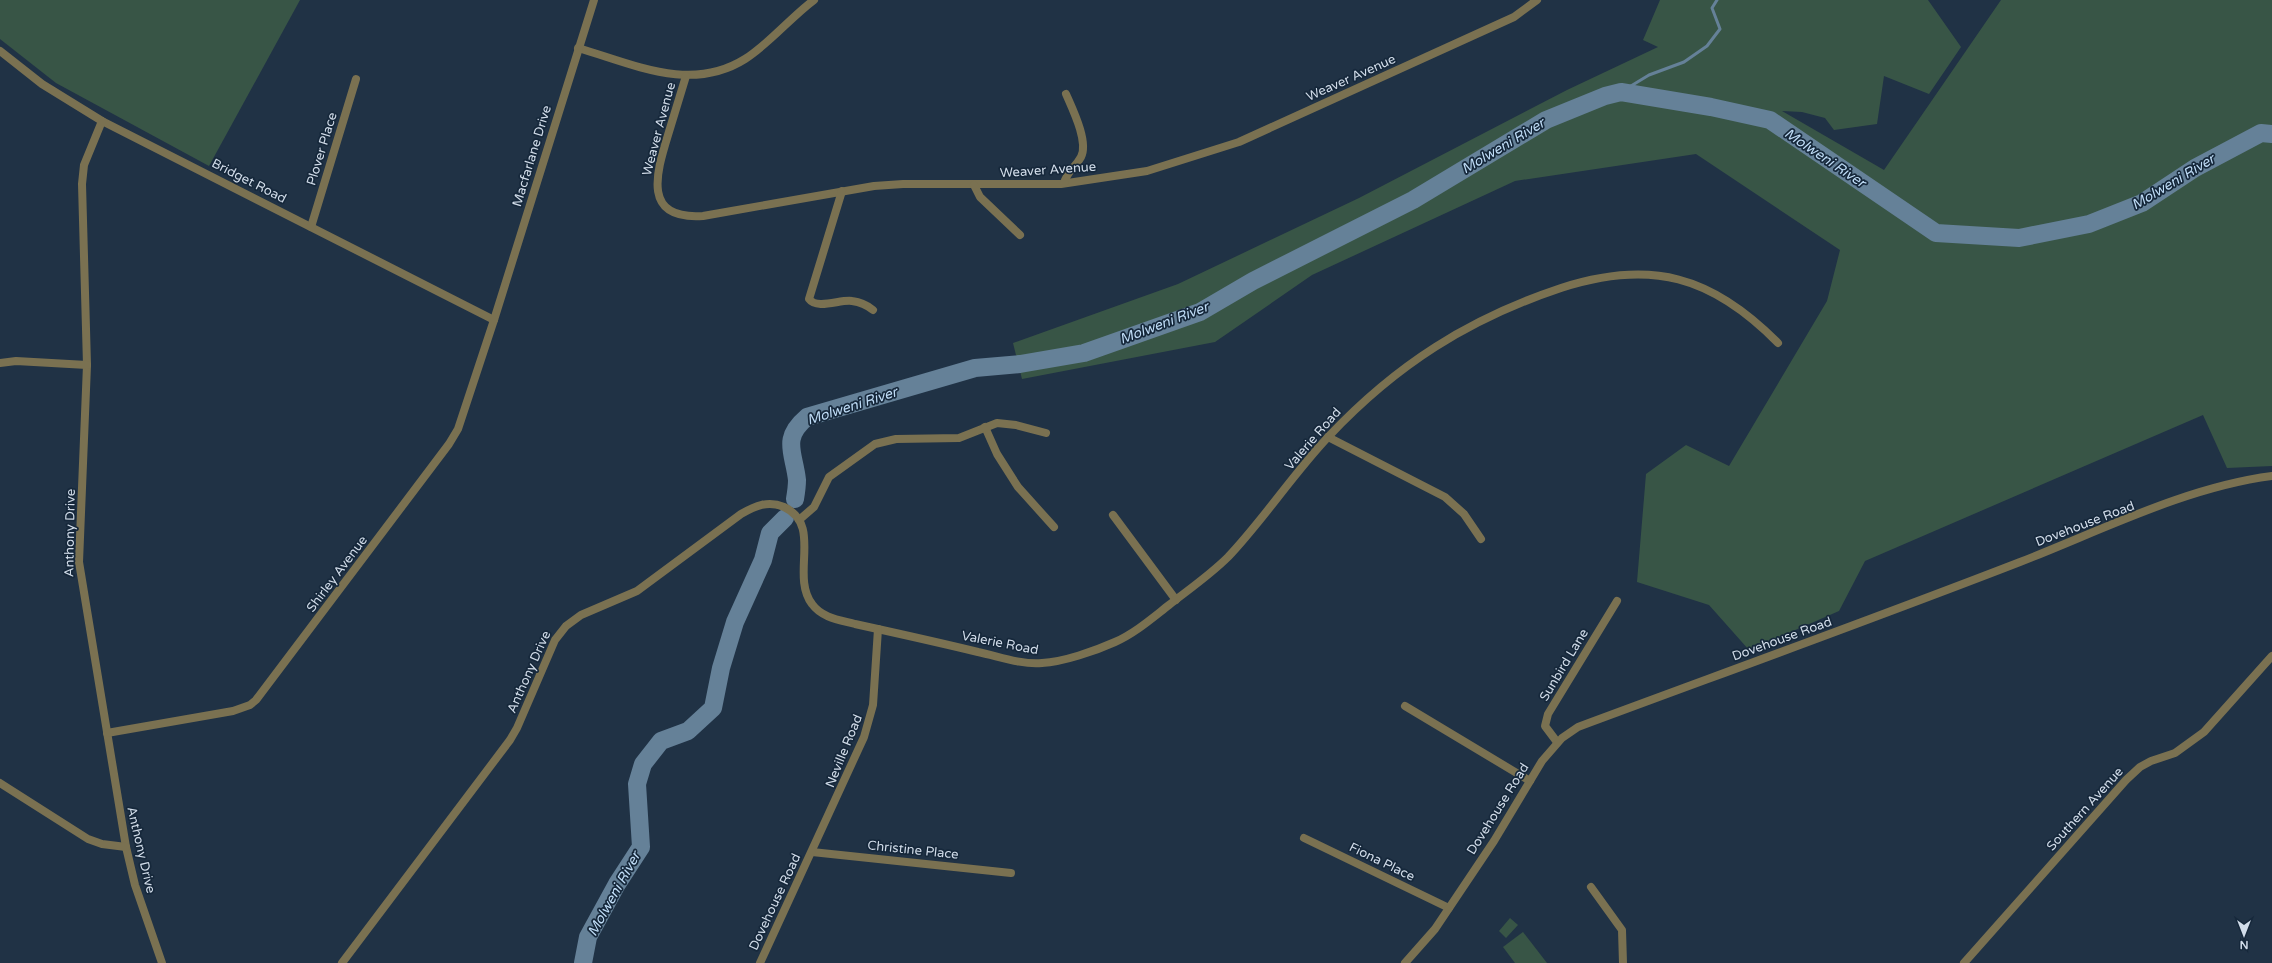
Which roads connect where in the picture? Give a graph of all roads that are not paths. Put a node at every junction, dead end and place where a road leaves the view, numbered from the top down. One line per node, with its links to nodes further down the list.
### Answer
1 (594, 0): 4 (street, Macfarlane Drive)
2 (814, 0): 6 (street)
3 (1537, 0): 10 (street, Weaver Avenue)
4 (578, 48): 6 (street); 16 (street, Macfarlane Drive)
5 (0, 51): 9 (street, Bridget Road)
6 (686, 76): 12 (street, Weaver Avenue)
7 (356, 79): 13 (street, Plover Place)
8 (1066, 94): 10 (street)
9 (102, 121): 13 (street, Bridget Road); 19 (street, Anthony Drive)
10 (1064, 183): 11 (street, Weaver Avenue)
11 (974, 185): 12 (street, Weaver Avenue); 14 (street)
12 (842, 191): 15 (street)
13 (311, 227): 16 (street, Bridget Road)
14 (1020, 235)
15 (873, 310)
16 (494, 320): 33 (street, Shirley Avenue)
17 (1778, 343): 22 (street, Valerie Road)
18 (0, 363): 19 (street)
19 (87, 365): 33 (street, Anthony Drive)
20 (985, 427): 21 (street); 25 (street); 26 (street)
21 (1046, 433)
22 (1328, 437): 27 (street); 28 (street, Valerie Road)
23 (2272, 476): 34 (street, Dovehouse Road)
24 (1113, 515): 28 (street)
25 (799, 520): 30 (street); 44 (street, Anthony Drive)
26 (1054, 527)
27 (1480, 539)
28 (1176, 600): 30 (street, Valerie Road)
29 (1617, 601): 34 (street, Sunbird Lane)
30 (878, 629): 39 (street, Neville Road)
31 (2272, 656): 48 (street, Southern Avenue)
32 (1405, 706): 35 (street)
33 (107, 733): 38 (street, Anthony Drive)
34 (1557, 742): 35 (street, Dovehouse Road)
35 (1530, 781): 42 (street, Dovehouse Road)
36 (0, 783): 38 (street)
37 (1304, 838): 42 (street, Fiona Place)
38 (126, 847): 43 (street, Anthony Drive)
39 (812, 852): 40 (street, Christine Place); 45 (street, Dovehouse Road)
40 (1011, 873)
41 (1591, 887): 47 (street)
42 (1449, 908): 46 (street, Dovehouse Road)
43 (162, 963)
44 (342, 963)
45 (760, 963)
46 (1405, 963)
47 (1623, 963)
48 (1964, 963)

